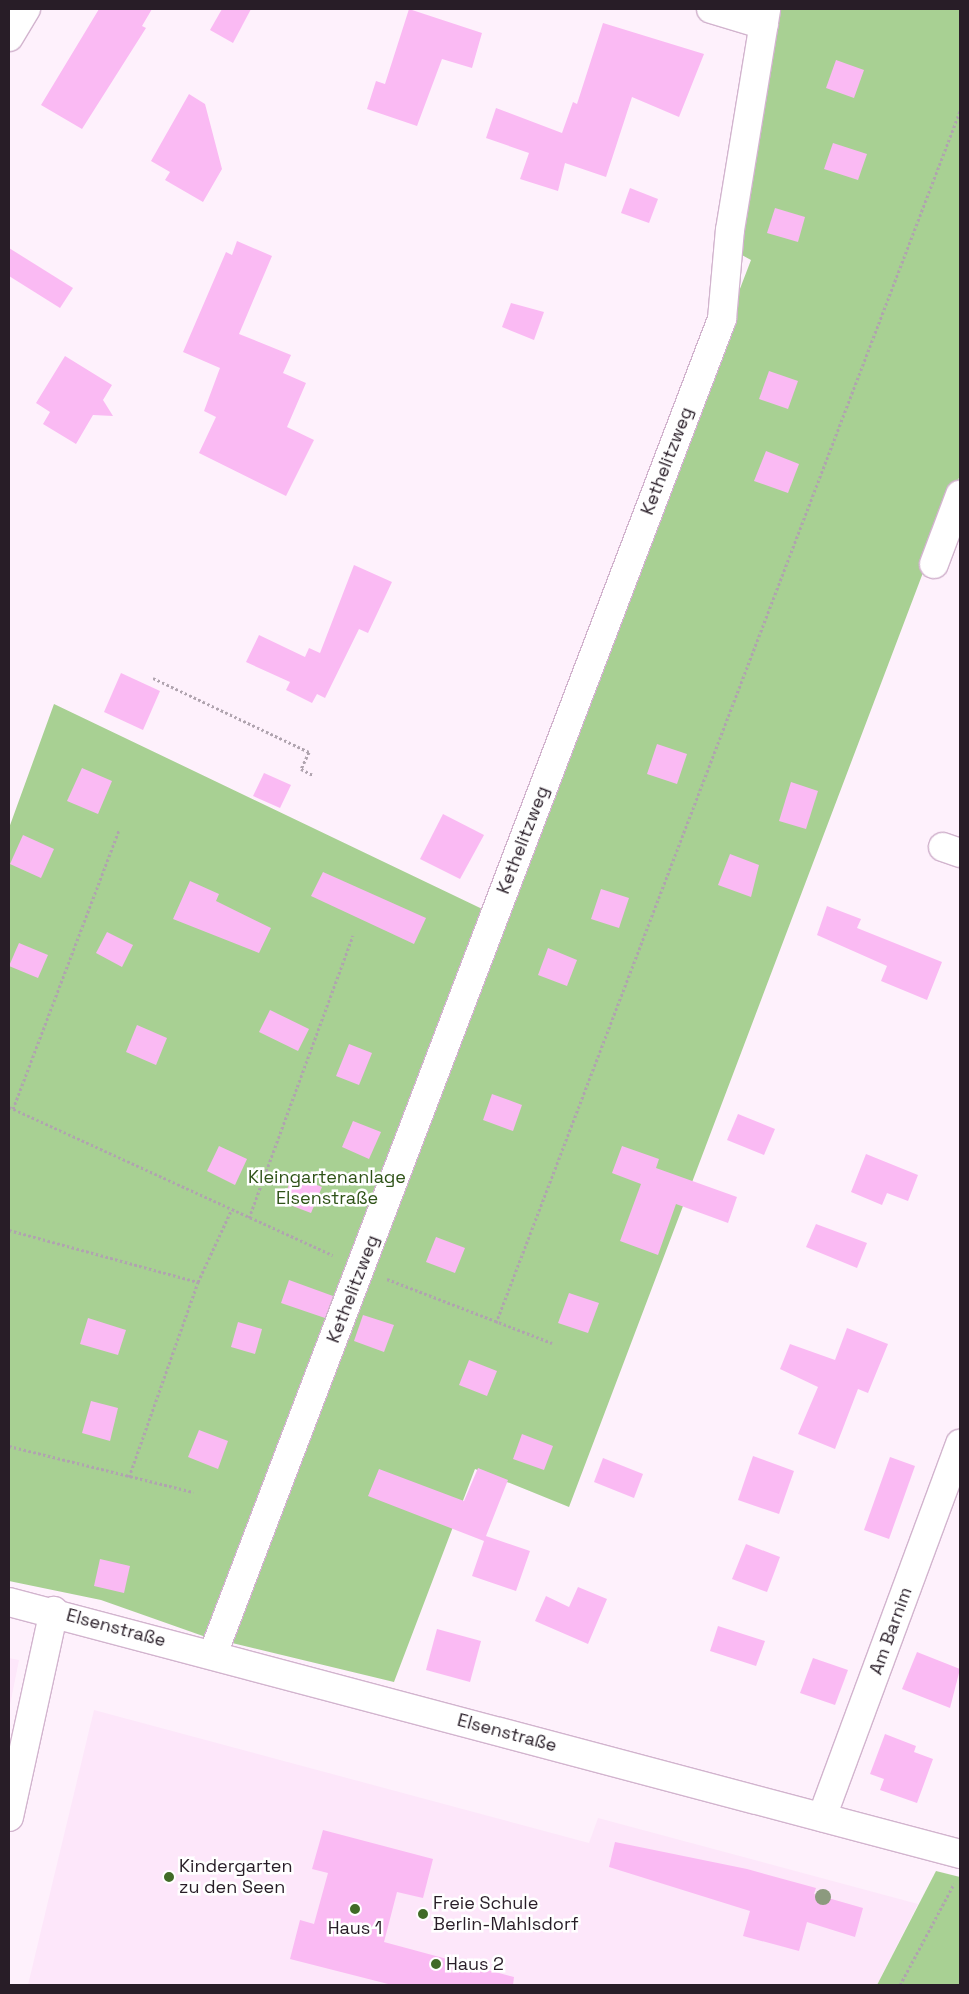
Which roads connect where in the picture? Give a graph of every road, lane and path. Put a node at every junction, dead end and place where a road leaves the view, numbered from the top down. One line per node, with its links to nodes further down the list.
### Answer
1 (26, 9): 4 (street)
2 (711, 9): 3 (street)
3 (765, 17): 17 (street, Kethelitzweg)
4 (9, 37)
5 (960, 111): 19 (path)
6 (960, 495): 7 (street)
7 (934, 564)
8 (153, 678): 9 (path)
9 (314, 775)
10 (119, 830): 13 (path)
11 (353, 936): 15 (path)
12 (9, 1107): 13 (path)
13 (13, 1109): 14 (path)
14 (231, 1211): 15 (path); 18 (path)
15 (249, 1218): 17 (path)
16 (9, 1230): 18 (path)
17 (361, 1268): 19 (path); 27 (street, Kethelitzweg)
18 (198, 1282): 23 (path)
19 (496, 1323): 20 (path)
20 (552, 1343)
21 (960, 1444): 29 (street, Am Barnim)
22 (9, 1446): 23 (path)
23 (129, 1477): 24 (path)
24 (193, 1492)
25 (9, 1602): 26 (street, Elsenstraße)
26 (54, 1611): 27 (street, Elsenstraße); 28 (street, Elsenstraße)
27 (213, 1654): 29 (street, Elsenstraße)
28 (9, 1817)
29 (822, 1817): 30 (street, Elsenstraße)
30 (958, 1867): 31 (path)
31 (900, 1985)

